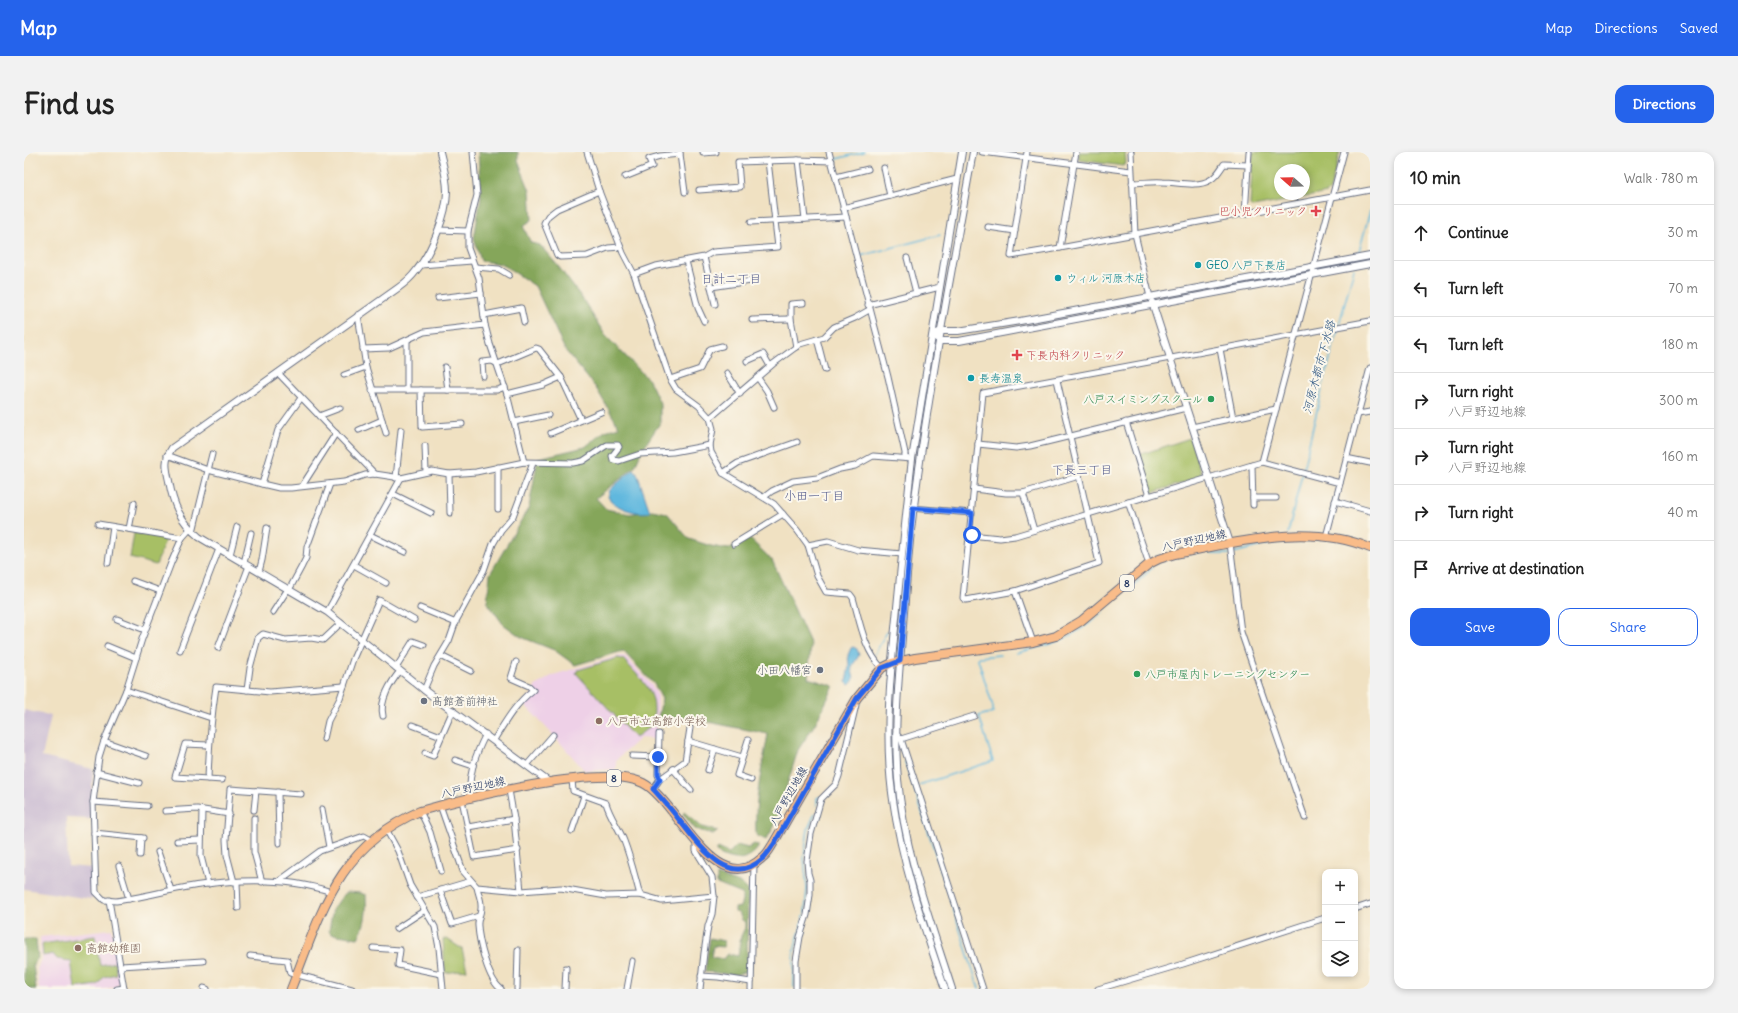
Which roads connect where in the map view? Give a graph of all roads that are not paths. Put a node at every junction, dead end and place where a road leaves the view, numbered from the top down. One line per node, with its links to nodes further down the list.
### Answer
1 (440, 152): 42 (street)
2 (473, 152): 43 (street)
3 (587, 152): 31 (street)
4 (716, 152): 15 (street)
5 (829, 152): 19 (street)
6 (962, 152): 27 (street)
7 (973, 152): 79 (street)
8 (982, 152): 16 (street)
9 (1027, 152): 16 (street)
10 (1076, 152): 20 (street)
11 (1131, 152): 24 (street)
12 (1249, 152): 21 (street)
13 (1344, 152): 34 (street)
14 (680, 153): 25 (street); 32 (street)
15 (703, 153)
16 (1026, 158): 20 (street); 44 (street)
17 (798, 160): 18 (street); 19 (street); 38 (street)
18 (768, 161): 29 (street); 39 (street)
19 (832, 161): 26 (street)
20 (1074, 164): 24 (street); 47 (street)
21 (1248, 165): 28 (street); 36 (street)
22 (884, 168): 33 (street)
23 (868, 169): 26 (street)
24 (1131, 171): 28 (street)
25 (625, 177)
26 (836, 177): 35 (street)
27 (957, 179): 33 (street); 62 (street)
28 (1132, 183): 45 (street)
29 (699, 190)
30 (1370, 190): 34 (street)
31 (599, 191): 46 (street); 46 (street)
32 (685, 192)
33 (890, 196): 35 (street)
34 (1332, 197): 36 (street); 55 (street)
35 (843, 208): 37 (street)
36 (1245, 214): 45 (street)
37 (846, 217): 38 (street); 70 (street)
38 (805, 218): 39 (street)
39 (774, 221): 40 (street); 49 (street)
40 (751, 222)
41 (988, 227): 44 (street)
42 (438, 230): 43 (street); 54 (street)
43 (468, 231): 51 (street)
44 (1015, 231): 47 (street)
45 (1135, 234): 47 (street); 65 (street)
46 (620, 246): 57 (street)
47 (1060, 248)
48 (1370, 256): 55 (street)
49 (704, 257): 52 (street); 61 (street)
50 (907, 258): 64 (street)
51 (472, 260): 54 (street); 56 (street)
52 (686, 261): 57 (street); 75 (street)
53 (1370, 264): 59 (street)
54 (421, 266): 71 (street)
55 (1313, 266): 59 (street); 65 (street)
56 (475, 267): 58 (street); 63 (street)
57 (634, 274): 103 (street)
58 (509, 275)
59 (1311, 275): 69 (street); 81 (street)
60 (751, 281): 61 (street)
61 (711, 287): 68 (street)
62 (940, 287): 64 (street); 80 (street)
63 (481, 293): 66 (street); 72 (street)
64 (916, 293): 70 (street)
65 (1150, 297): 69 (street); 79 (street)
66 (438, 298)
67 (803, 303): 73 (street)
68 (715, 304)
69 (1153, 305): 84 (street); 89 (street)
70 (869, 307): 82 (street); 142 (street)
71 (358, 315): 88 (street); 97 (street)
72 (484, 315): 77 (street); 78 (street)
73 (791, 319): 74 (street); 86 (street)
74 (752, 320)
75 (704, 321)
76 (1370, 321): 81 (street)
77 (524, 322)
78 (485, 325): 83 (street); 91 (street)
79 (941, 331): 80 (street); 84 (street)
80 (933, 335): 84 (street); 144 (street)
81 (1295, 335): 87 (street); 116 (street)
82 (817, 339): 86 (street); 95 (street)
83 (407, 340): 88 (street); 107 (street)
84 (940, 341): 175 (street)
85 (722, 346): 103 (street)
86 (796, 347): 92 (street)
87 (1220, 349): 89 (street); 123 (street)
88 (364, 350): 93 (street)
89 (1170, 358): 104 (street); 115 (street)
90 (747, 360): 92 (street)
91 (498, 364): 100 (street); 101 (street); 105 (street)
92 (770, 366): 102 (street)
93 (366, 367): 99 (street); 106 (street)
94 (444, 367): 109 (street)
95 (825, 370)
96 (1370, 370): 119 (street)
97 (278, 373): 112 (street); 141 (street)
98 (727, 373): 111 (street)
99 (344, 374)
100 (483, 376)
101 (561, 377): 110 (street); 125 (street)
102 (758, 378): 111 (street); 113 (street)
103 (670, 379): 122 (street)
104 (1057, 380): 135 (street); 137 (street)
105 (504, 387): 109 (street); 110 (street)
106 (372, 390): 107 (street); 124 (street)
107 (407, 390): 108 (street)
108 (421, 390): 109 (street); 128 (street)
109 (448, 390)
110 (507, 394): 126 (street)
111 (740, 394): 122 (street)
112 (301, 398): 121 (street); 160 (street)
113 (774, 407)
114 (340, 408): 121 (street)
115 (1186, 408): 127 (street); 129 (street)
116 (1276, 409): 123 (street); 146 (street)
117 (601, 412): 125 (street)
118 (1370, 412): 119 (street)
119 (1358, 414): 143 (street)
120 (548, 415): 126 (street)
121 (319, 416): 132 (street)
122 (710, 418): 138 (street)
123 (1233, 418): 129 (street)
124 (382, 420): 130 (street); 133 (street)
125 (581, 420): 134 (street)
126 (514, 422): 145 (street)
127 (1126, 422): 135 (street); 166 (street)
128 (462, 424)
129 (1192, 427): 158 (street)
130 (359, 430)
131 (401, 430): 157 (street)
132 (336, 433): 154 (street); 162 (street)
133 (386, 433)
134 (551, 433)
135 (1070, 436): 137 (street); 156 (street)
136 (797, 442): 153 (street)
137 (978, 444): 163 (street)
138 (710, 445): 147 (street); 153 (street)
139 (424, 446): 152 (street)
140 (212, 454): 151 (street)
141 (167, 455): 151 (street); 189 (street)
142 (905, 458): 144 (street); 167 (street)
143 (1346, 458): 148 (street); 159 (street)
144 (912, 459): 174 (street)
145 (524, 462): 147 (street); 150 (street)
146 (1262, 462): 149 (street); 159 (street)
147 (533, 463): 219 (street)
148 (1370, 463)
149 (1252, 465): 158 (street); 168 (street)
150 (498, 467): 155 (street); 176 (street)
151 (208, 470): 160 (street); 189 (street)
152 (426, 472): 155 (street); 157 (street)
153 (723, 473): 167 (street)
154 (375, 474): 157 (street); 161 (street)
155 (449, 474): 179 (street)
156 (1079, 476): 164 (street); 182 (street)
157 (398, 478): 165 (street)
158 (1209, 478): 166 (street); 195 (street)
159 (1340, 483): 170 (street)
160 (262, 484): 162 (street)
161 (330, 484): 162 (street); 210 (street)
162 (302, 486)
163 (974, 489): 164 (street); 180 (street)
164 (1022, 493): 188 (street)
165 (393, 494): 178 (street); 192 (street)
166 (1149, 496): 171 (street)
167 (764, 497): 181 (street)
168 (1253, 498): 169 (street); 173 (street)
169 (1276, 498)
170 (1335, 501): 177 (street); 193 (street)
171 (1128, 502): 182 (street); 204 (street)
172 (134, 503): 187 (street)
173 (1253, 505)
174 (906, 507): 175 (street); 201 (street)
175 (913, 508): 180 (street); 229 (street)
176 (498, 509)
177 (1370, 511)
178 (431, 512)
179 (450, 513)
180 (972, 513): 191 (street)
181 (783, 514): 196 (street); 197 (street)
182 (1088, 514): 188 (street); 212 (street)
183 (98, 524): 184 (street)
184 (113, 526): 187 (street); 203 (street)
185 (237, 527): 202 (street)
186 (267, 528): 207 (street)
187 (129, 529): 194 (street)
188 (1034, 530): 191 (street)
189 (192, 531): 194 (street); 199 (street)
190 (251, 533): 205 (street)
191 (970, 534): 212 (street)
192 (370, 535): 200 (street); 206 (street)
193 (1326, 536): 195 (main road, 八戸野辺地線 / 8); 198 (main road, 八戸野辺地線 / 8)
194 (182, 538): 211 (street)
195 (1230, 543): 204 (main road, 八戸野辺地線 / 8); 295 (street)
196 (734, 544)
197 (808, 545): 201 (street); 232 (street)
198 (1370, 548)
199 (219, 549): 202 (street); 226 (street)
200 (405, 552)
201 (902, 554): 231 (street)
202 (230, 555): 205 (street)
203 (108, 563)
204 (1149, 564): 222 (main road, 八戸野辺地線 / 8)
205 (247, 565): 207 (street); 225 (street)
206 (354, 565): 209 (street); 215 (street)
207 (259, 572): 210 (street)
208 (133, 581): 211 (street)
209 (386, 583)
210 (289, 589): 214 (street); 215 (street)
211 (160, 591): 220 (street)
212 (1015, 591): 222 (street)
213 (420, 608): 219 (street)
214 (273, 612)
215 (326, 612): 218 (street)
216 (117, 619): 220 (street)
217 (414, 620): 221 (street)
218 (341, 623): 221 (street); 237 (street)
219 (456, 623): 227 (street)
220 (145, 630): 228 (street)
221 (361, 639): 233 (street); 235 (street)
222 (1033, 642): 229 (main road, 八戸野辺地線 / 8)
223 (424, 645): 233 (street)
224 (106, 646): 228 (street)
225 (218, 648)
226 (180, 650)
227 (441, 656): 234 (street); 238 (street)
228 (136, 658): 236 (street)
229 (900, 661): 231 (main road, 八戸野辺地線 / 8); 250 (street)
230 (516, 662): 252 (street)
231 (892, 663): 232 (main road, 八戸野辺地線 / 8); 358 (street)
232 (882, 668): 239 (main road, 八戸野辺地線 / 8)
233 (398, 670): 238 (street); 241 (street)
234 (471, 671)
235 (344, 686): 237 (street); 251 (street)
236 (126, 690): 243 (street); 254 (street)
237 (247, 690): 243 (street)
238 (424, 690): 240 (street)
239 (857, 698): 310 (main road, 八戸野辺地線 / 8); 357 (street)
240 (452, 710): 246 (street); 249 (street)
241 (383, 716)
242 (974, 716): 250 (street)
243 (211, 718): 256 (street)
244 (412, 724): 249 (street)
245 (690, 728): 255 (street)
246 (486, 734): 252 (street); 265 (street)
247 (659, 734): 261 (street)
248 (554, 735): 264 (street)
249 (441, 736): 258 (street)
250 (899, 737): 359 (street); 360 (street)
251 (324, 739)
252 (494, 740): 264 (street)
253 (748, 740): 262 (street)
254 (104, 741): 259 (street); 268 (street)
255 (688, 741): 257 (street); 266 (street)
256 (209, 746): 269 (street); 269 (street)
257 (715, 749): 262 (street); 267 (street)
258 (425, 753)
259 (146, 756)
260 (632, 756): 261 (street)
261 (658, 757): 270 (street)
262 (742, 757): 273 (street)
263 (455, 760): 265 (street)
264 (527, 765): 274 (street)
265 (473, 766): 283 (street)
266 (672, 769): 270 (street); 278 (street)
267 (708, 770)
268 (96, 772): 275 (street); 285 (street)
269 (208, 779): 271 (street)
270 (660, 779): 276 (street)
271 (222, 780)
272 (572, 780): 274 (main road, 八戸野辺地線 / 8); 276 (main road, 八戸野辺地線 / 8); 282 (street)
273 (751, 780)
274 (549, 782): 277 (main road, 八戸野辺地線 / 8)
275 (138, 783)
276 (653, 789): 304 (main road, 八戸野辺地線 / 8)
277 (509, 790): 283 (main road, 八戸野辺地線 / 8); 296 (street)
278 (691, 790)
279 (256, 791): 280 (street); 290 (street); 293 (street)
280 (278, 792): 281 (street); 305 (street)
281 (301, 794)
282 (584, 796): 299 (street); 323 (street)
283 (470, 798): 284 (main road, 八戸野辺地線 / 8)
284 (462, 800): 286 (main road, 八戸野辺地線 / 8); 297 (street)
285 (93, 802): 287 (street); 300 (street)
286 (440, 805): 292 (main road, 八戸野辺地線 / 8); 314 (street)
287 (147, 806)
288 (322, 809): 306 (street)
289 (202, 810): 291 (street); 293 (street); 301 (street)
290 (254, 810)
291 (165, 811)
292 (420, 811): 298 (main road, 八戸野辺地線 / 8); 312 (street)
293 (229, 814): 315 (street)
294 (254, 818): 316 (street)
295 (1305, 818)
296 (514, 819): 297 (street); 307 (street)
297 (468, 827): 307 (street)
298 (386, 829): 302 (main road, 八戸野辺地線 / 8); 325 (street)
299 (572, 831)
300 (94, 833): 309 (street); 327 (street)
301 (200, 840): 303 (street); 317 (street)
302 (371, 840): 306 (street); 322 (main road, 八戸野辺地線 / 8)
303 (177, 841)
304 (696, 842): 310 (main road, 八戸野辺地線 / 8); 324 (street)
305 (279, 843)
306 (329, 847): 313 (street)
307 (518, 850): 321 (street)
308 (158, 852): 319 (street)
309 (140, 855)
310 (754, 864): 345 (street)
311 (120, 866): 326 (street)
312 (441, 871)
313 (279, 881): 316 (street); 322 (street)
314 (471, 881): 318 (street); 320 (street)
315 (236, 882): 316 (street); 317 (street); 330 (street)
316 (262, 882)
317 (208, 884): 319 (street)
318 (477, 887): 321 (street); 332 (street)
319 (171, 890): 326 (street)
320 (440, 890): 325 (street); 332 (street)
321 (521, 891): 323 (street)
322 (331, 892): 343 (main road, 八戸野辺地線 / 8)
323 (640, 896): 324 (street)
324 (714, 896): 344 (street)
325 (417, 897): 331 (street)
326 (129, 899): 327 (street)
327 (109, 900): 340 (street)
328 (1370, 904): 329 (street)
329 (1358, 907)
330 (238, 908)
331 (425, 910): 334 (street); 342 (street)
332 (479, 916): 351 (street)
333 (1322, 919): 361 (street)
334 (396, 929)
335 (373, 948): 342 (street)
336 (518, 950): 352 (street)
337 (250, 956): 343 (street)
338 (632, 961): 354 (street)
339 (203, 962): 340 (street)
340 (121, 966): 346 (street)
341 (566, 968): 353 (street)
342 (441, 974): 350 (street)
343 (296, 975): 348 (main road, 八戸野辺地線 / 8); 349 (street)
344 (701, 976): 345 (street); 355 (street)
345 (751, 982): 356 (street)
346 (124, 988): 347 (street)
347 (117, 989)
348 (291, 989)
349 (352, 989)
350 (443, 989)
351 (501, 989)
352 (516, 989)
353 (565, 989)
354 (627, 989)
355 (700, 989)
356 (751, 989)
357 (796, 989)
358 (945, 989)
359 (952, 989)
360 (983, 989)
361 (1098, 989)

